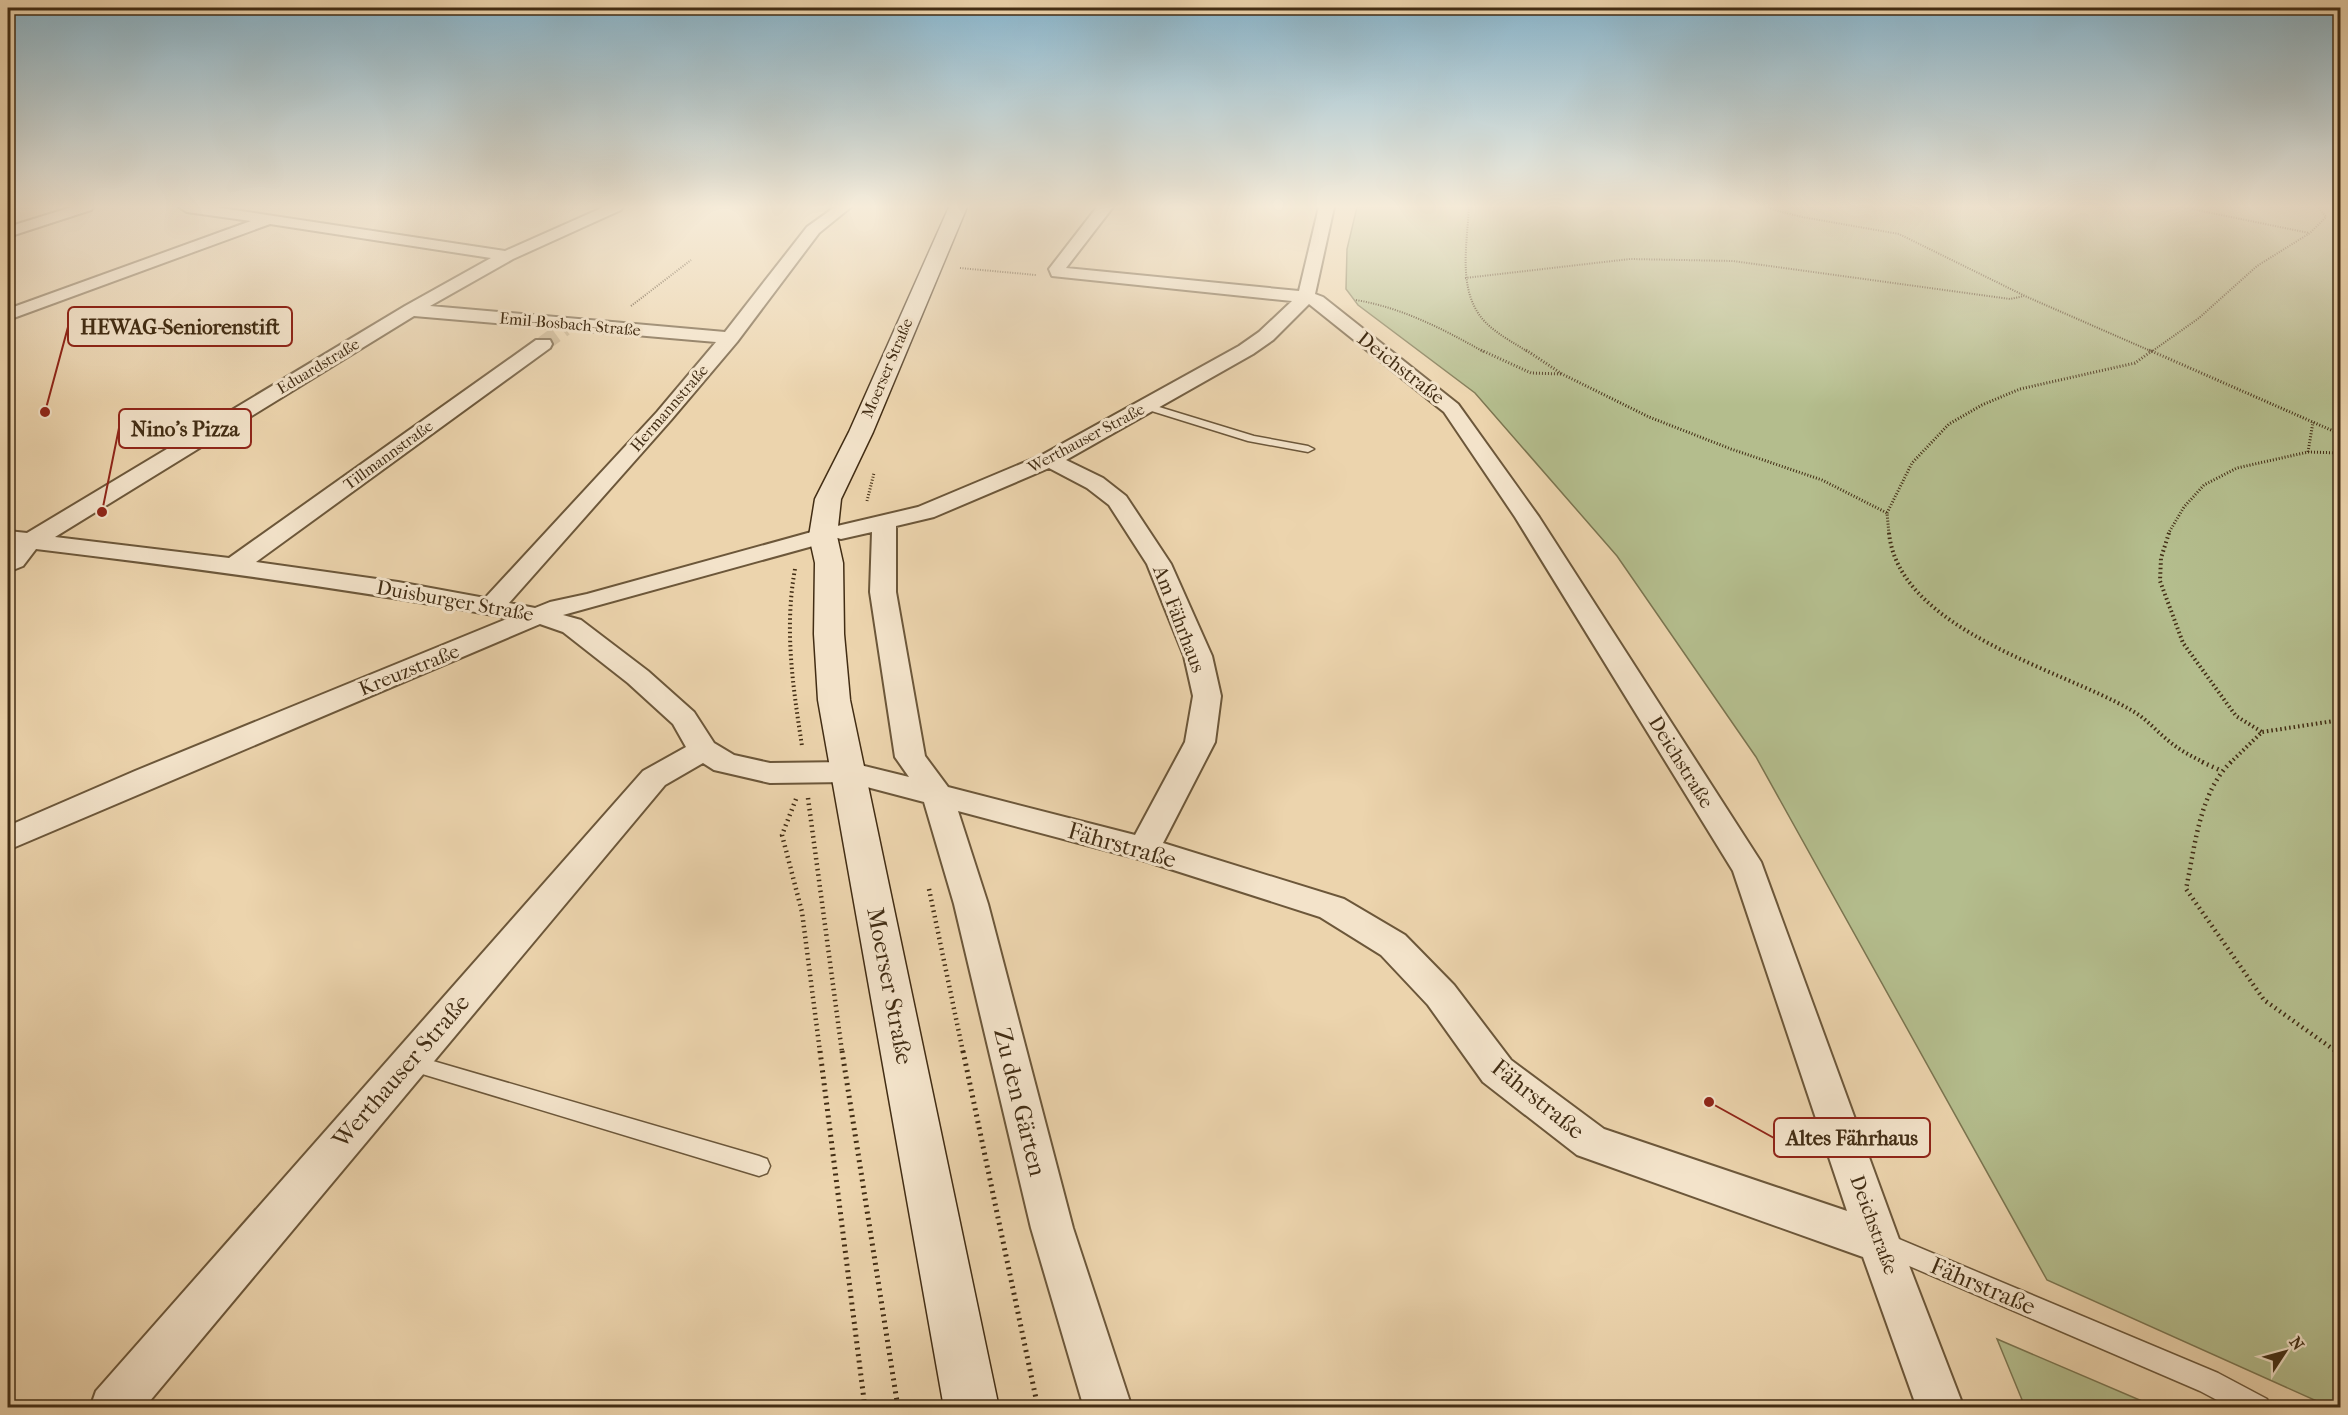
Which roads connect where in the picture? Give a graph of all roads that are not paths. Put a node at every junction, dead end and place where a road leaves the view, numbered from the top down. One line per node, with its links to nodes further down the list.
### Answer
1 (118, 273): 9 (street)
2 (477, 273): 8 (street, Eduardstraße)
3 (780, 273): 10 (street, Hermannstraße)
4 (930, 273): 17 (main road, Moerser Straße)
5 (1058, 273): 7 (street)
6 (1316, 273): 7 (street)
7 (1312, 299): 12 (street, Werthauser Straße); 29 (street, Deichstraße)
8 (411, 310): 10 (street, Emil-Bosbach-Straße); 16 (street, Eduardstraße)
9 (8, 315)
10 (729, 338): 20 (street, Hermannstraße)
11 (543, 344): 19 (street, Tillmannstraße)
12 (1146, 406): 13 (lane); 14 (street, Werthauser Straße)
13 (1308, 449)
14 (1050, 460): 15 (street, Werthauser Straße); 26 (street, Am Fährhaus)
15 (884, 523): 17 (street, Werthauser Straße); 24 (street)
16 (18, 540): 18 (street, Eduardstraße); 19 (street, Duisburger Straße)
17 (831, 544): 21 (street, Kreuzstraße); 23 (main road, Moerser Straße)
18 (8, 565)
19 (234, 566): 20 (street, Duisburger Straße)
20 (490, 608): 21 (street, Duisburger Straße)
21 (539, 616): 22 (street, Duisburger Straße); 25 (street, Kreuzstraße)
22 (703, 750): 23 (street); 27 (street, Werthauser Straße)
23 (827, 773): 24 (street, Fährstraße); 31 (main road, Moerser Straße)
24 (938, 796): 26 (street, Fährstraße); 32 (street, Zu den Gärten)
25 (8, 839)
26 (1144, 849): 29 (street, Fährstraße)
27 (409, 1062): 28 (lane); 30 (street, Werthauser Straße)
28 (759, 1166)
29 (1879, 1242): 33 (street, Deichstraße); 34 (lane, Fährstraße)
30 (116, 1407)
31 (972, 1407)
32 (1108, 1407)
33 (1941, 1407)
34 (2258, 1407)

